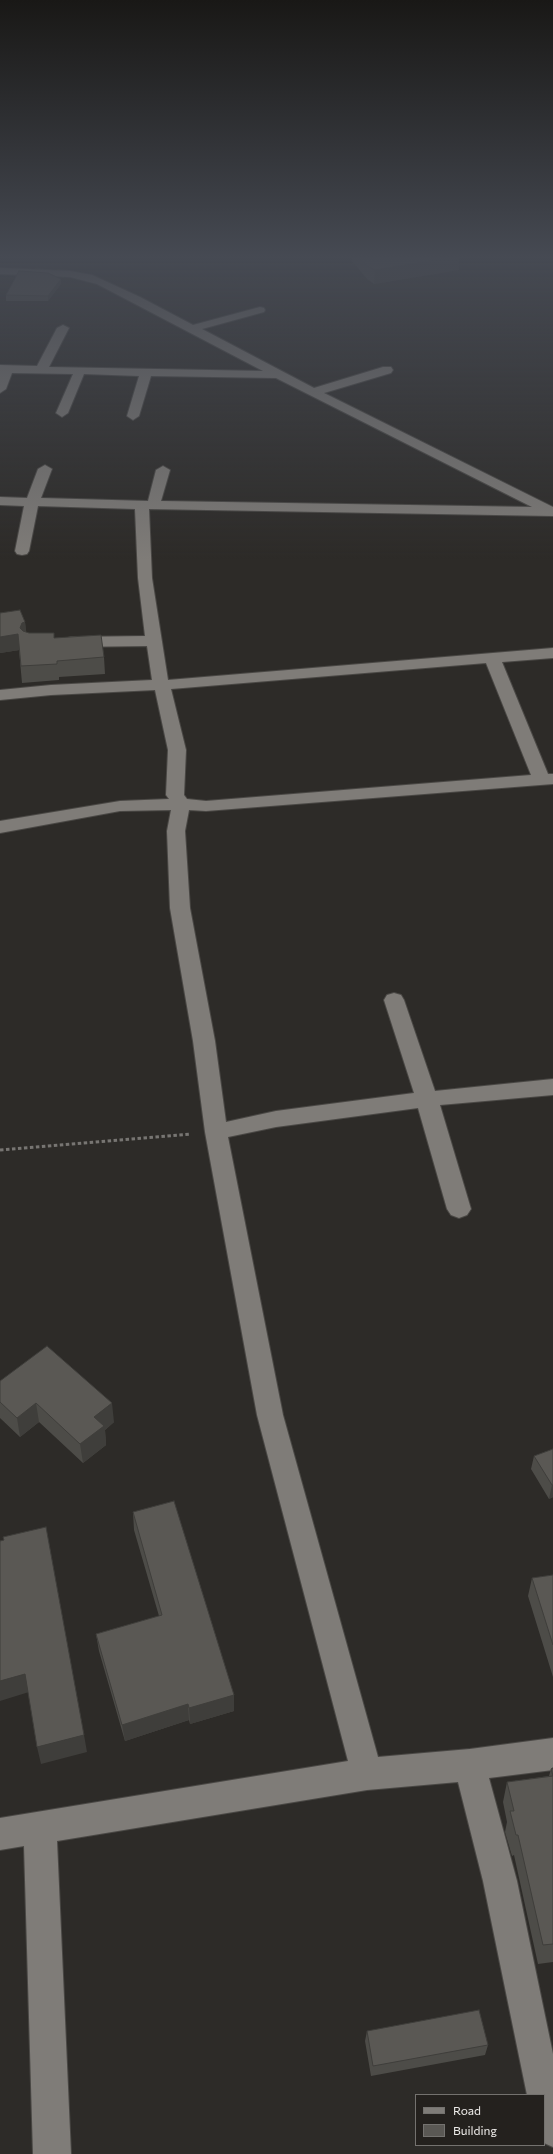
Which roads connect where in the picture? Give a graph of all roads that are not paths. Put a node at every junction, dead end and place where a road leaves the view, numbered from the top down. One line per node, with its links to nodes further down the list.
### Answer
1 (48, 359): 4 (street)
2 (247, 359): 8 (street)
3 (4, 369): 4 (street); 9 (street)
4 (42, 370): 6 (street)
5 (387, 370): 10 (street)
6 (80, 371): 7 (street); 11 (street)
7 (146, 373): 8 (street); 12 (street)
8 (279, 375): 10 (street)
9 (0, 389)
10 (313, 392): 18 (street)
11 (62, 413)
12 (133, 416)
13 (45, 469): 16 (street)
14 (163, 470): 17 (street)
15 (0, 501): 16 (street)
16 (33, 501): 17 (street); 19 (street)
17 (148, 505): 18 (street); 20 (street)
18 (553, 512)
19 (22, 551)
20 (154, 641): 21 (street); 24 (street)
21 (54, 643)
22 (553, 653): 23 (street)
23 (492, 656): 24 (street); 26 (street)
24 (161, 685): 25 (street); 27 (street)
25 (0, 695)
26 (547, 780): 27 (street)
27 (181, 804): 28 (street); 32 (street)
28 (0, 827)
29 (394, 1000): 31 (street)
30 (553, 1087): 31 (street)
31 (427, 1099): 32 (street); 33 (street)
32 (216, 1132): 36 (street)
33 (459, 1209)
34 (553, 1754): 35 (street)
35 (470, 1765): 36 (street); 39 (street)
36 (367, 1774): 37 (street)
37 (40, 1827): 38 (street); 42 (street)
38 (0, 1834)
39 (545, 2094)
40 (545, 2096): 41 (street)
41 (553, 2128)
42 (52, 2154)

